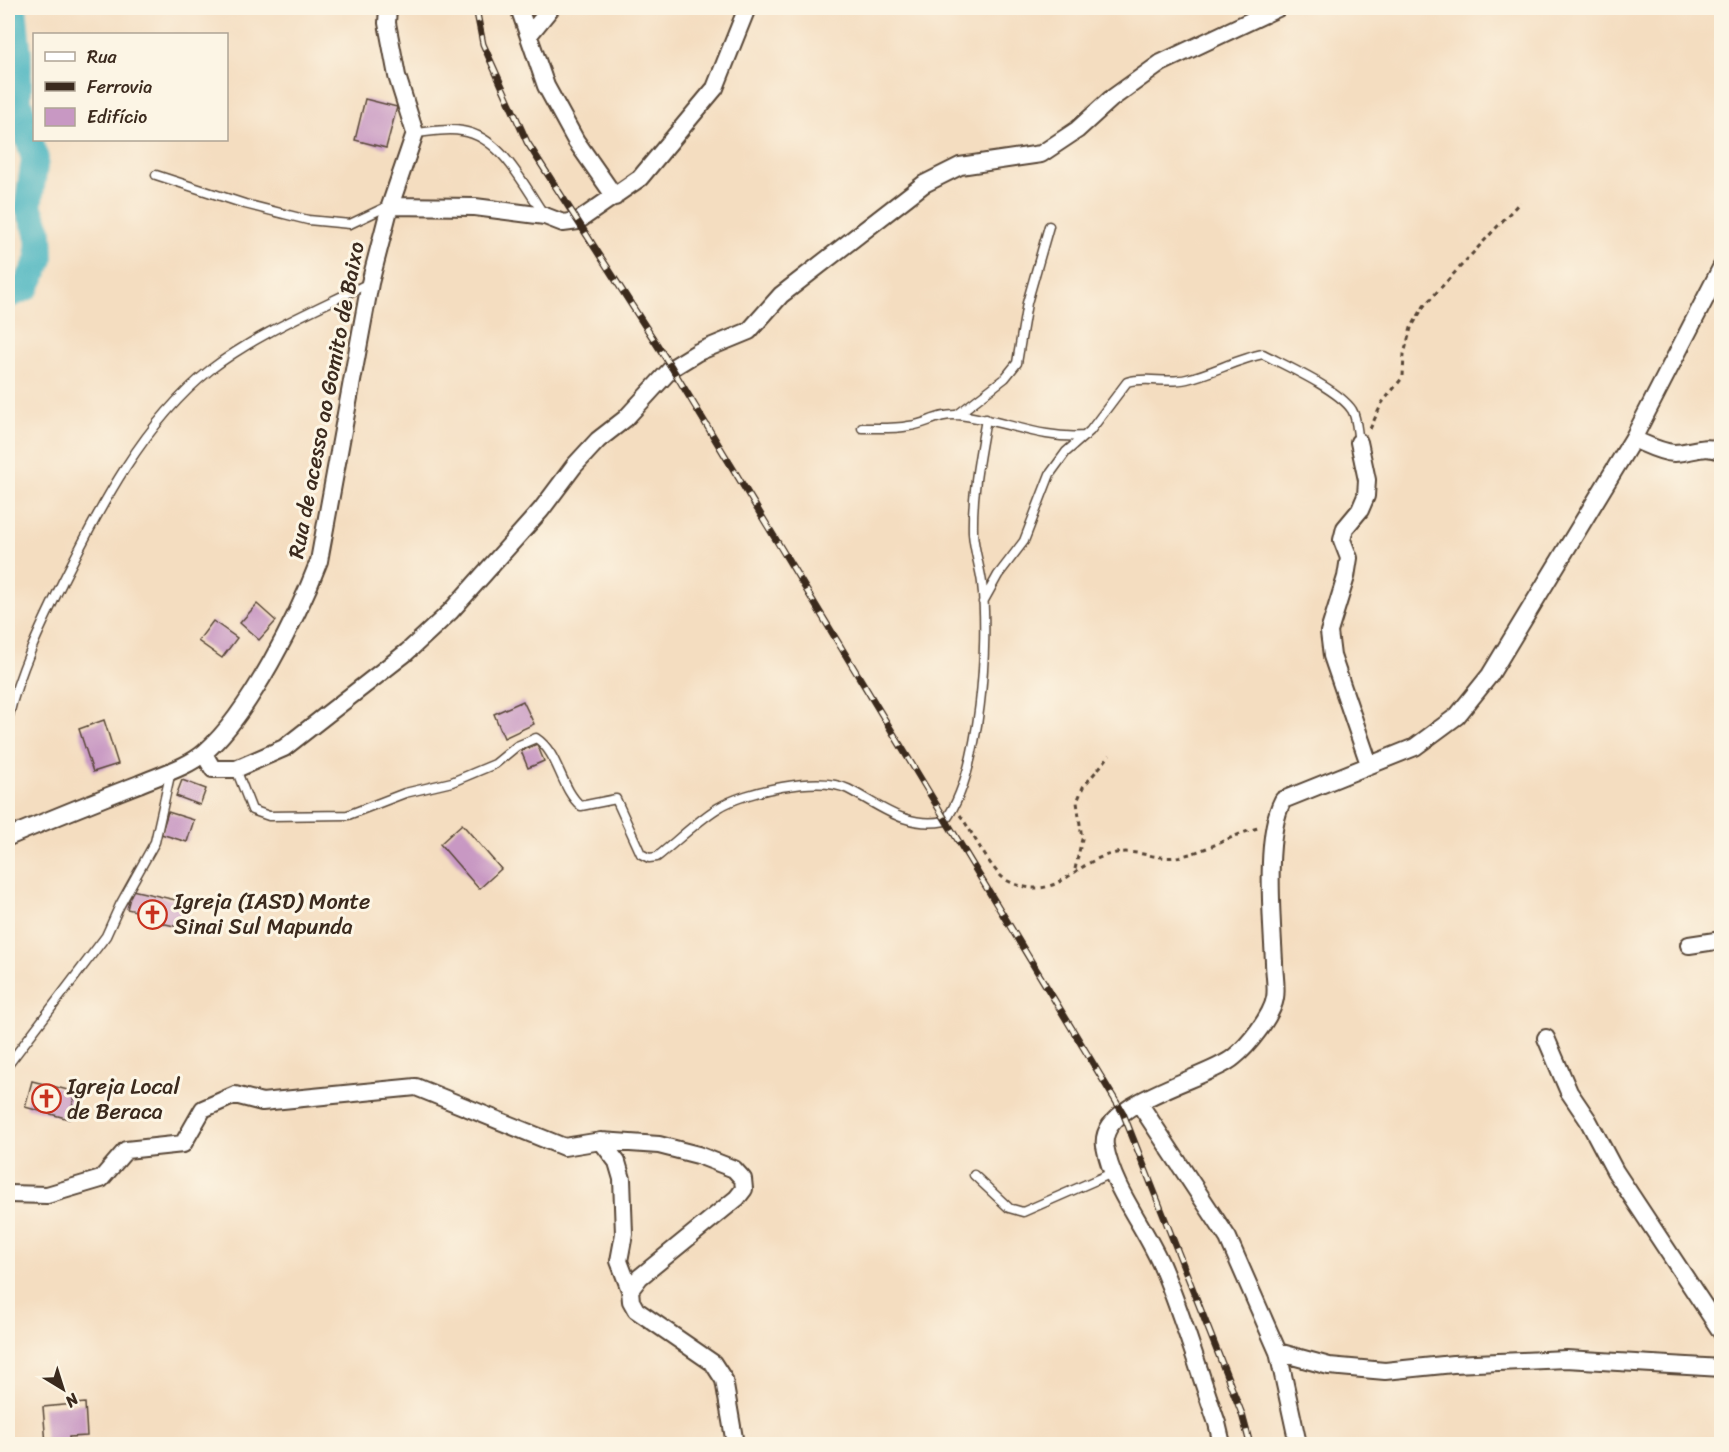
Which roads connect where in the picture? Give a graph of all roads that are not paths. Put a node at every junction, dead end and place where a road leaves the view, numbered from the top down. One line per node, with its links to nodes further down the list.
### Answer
1 (388, 8): 7 (street)
2 (519, 8): 6 (street)
3 (551, 8): 6 (street)
4 (747, 8): 9 (street)
5 (1278, 8): 26 (street)
6 (529, 35): 9 (street)
7 (415, 133): 10 (street, Rua de acesso ao Gomito de Baixo); 11 (lane)
8 (156, 176): 10 (lane)
9 (615, 197): 11 (street)
10 (390, 206): 11 (street); 14 (street, Rua de acesso ao Gomito de Baixo)
11 (545, 216)
12 (1049, 226): 15 (lane)
13 (1722, 266): 19 (street)
14 (370, 283): 23 (lane); 24 (street, Rua de acesso ao Gomito de Baixo)
15 (957, 415): 16 (lane); 17 (lane)
16 (986, 420): 18 (lane); 22 (lane)
17 (862, 428)
18 (1086, 436): 20 (lane); 22 (lane)
19 (1632, 439): 21 (street); 25 (street)
20 (1359, 442): 25 (street)
21 (1722, 453)
22 (983, 603): 26 (lane)
23 (8, 719)
24 (204, 754): 26 (street); 27 (street, Rua de acesso ao Gomito de Baixo)
25 (1369, 764): 33 (street)
26 (236, 769)
27 (171, 771): 28 (street, Rua de acesso ao Gomito de Baixo); 32 (lane)
28 (8, 837)
29 (1722, 940): 30 (street)
30 (1689, 945)
31 (1546, 1038): 39 (street)
32 (8, 1065)
33 (1139, 1103): 35 (street); 40 (street)
34 (601, 1140): 37 (street); 38 (street); 38 (street)
35 (1112, 1173): 36 (lane); 43 (street)
36 (974, 1175)
37 (8, 1194)
38 (630, 1290): 42 (street)
39 (1722, 1333)
40 (1278, 1352): 41 (street); 44 (street)
41 (1722, 1368)
42 (735, 1444)
43 (1222, 1444)
44 (1298, 1444)

